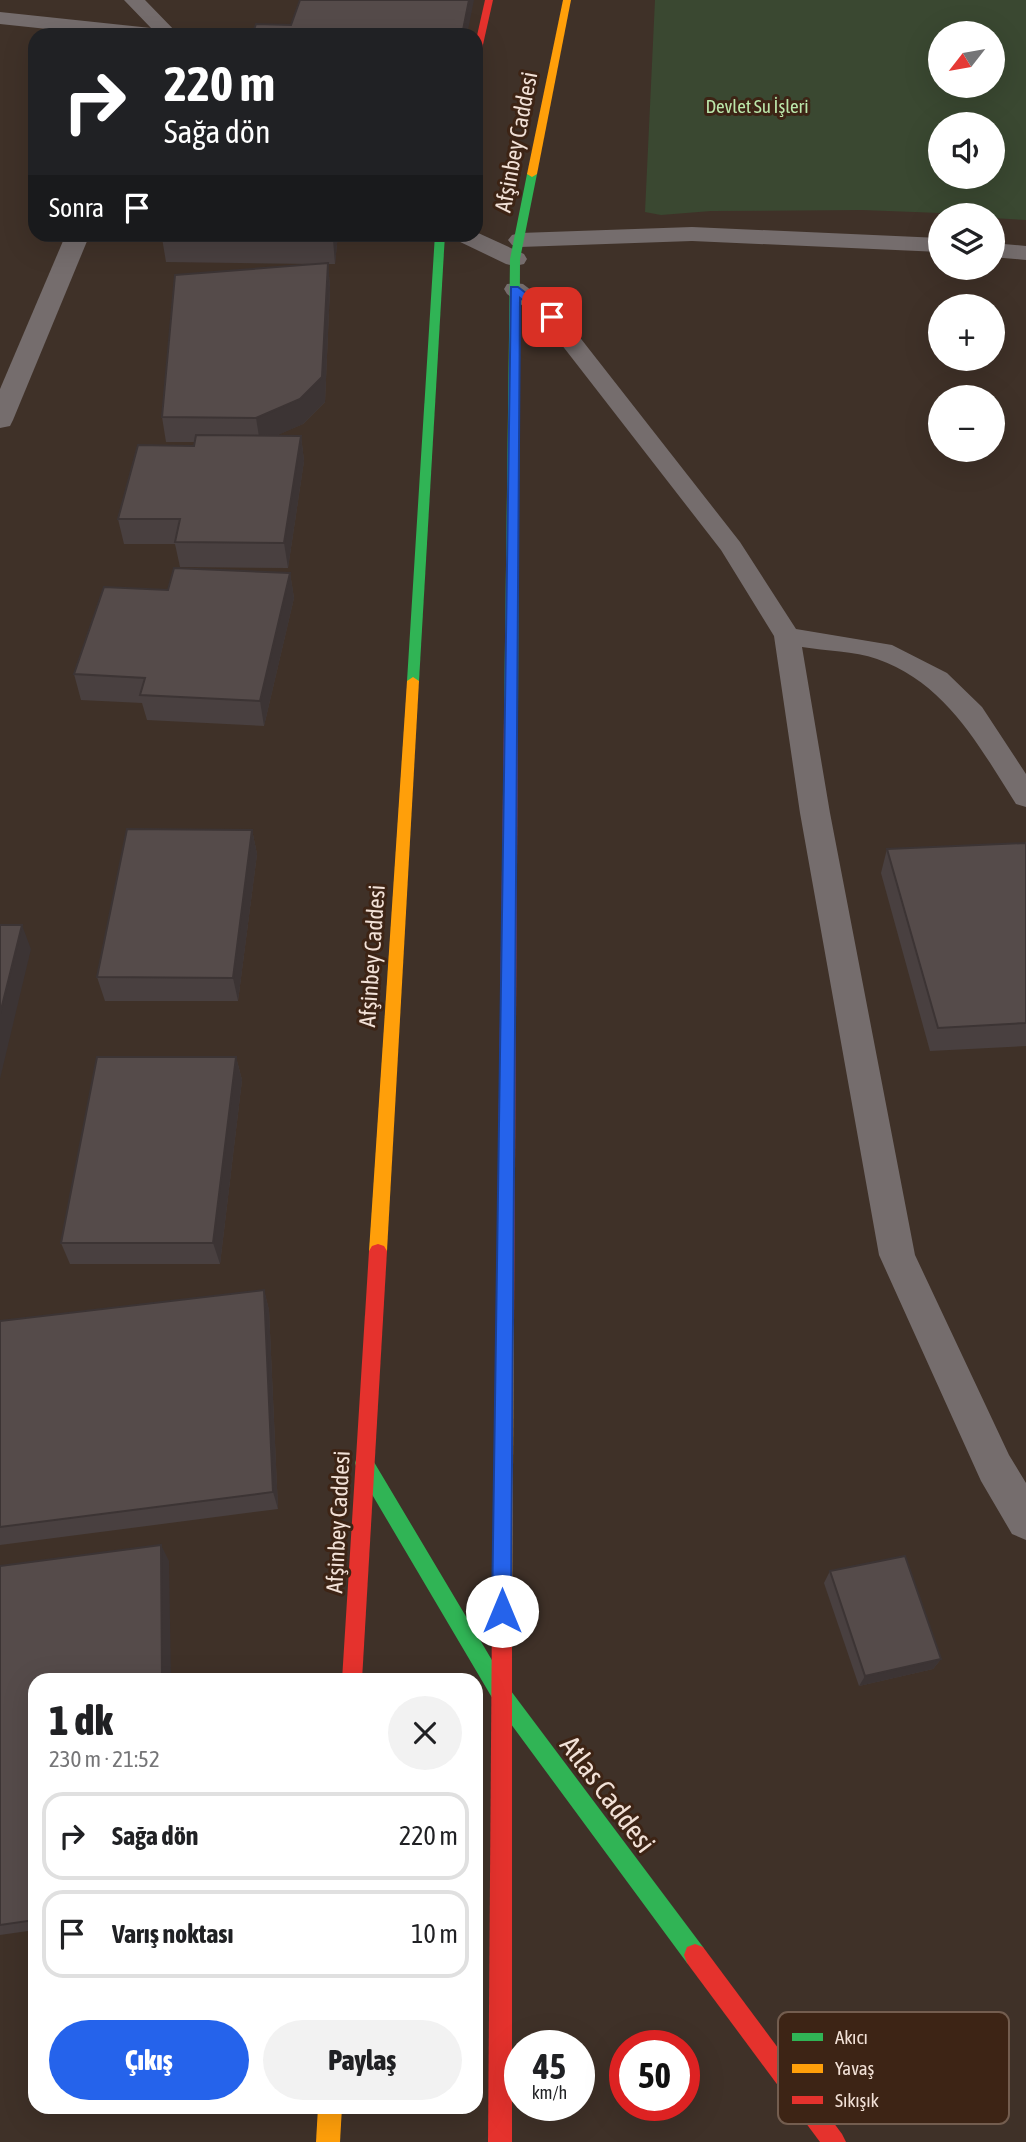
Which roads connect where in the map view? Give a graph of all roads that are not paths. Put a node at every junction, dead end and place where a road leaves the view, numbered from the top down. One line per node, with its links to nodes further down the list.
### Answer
1 (134, 0): 6 (street)
2 (488, 0): 7 (main road)
3 (567, 0): 12 (main road, Afşinbey Caddesi)
4 (0, 18): 5 (street)
5 (94, 28)
6 (162, 28)
7 (482, 28)
8 (483, 240): 12 (street)
9 (75, 242): 16 (street)
10 (440, 242): 19 (main road, Afşinbey Caddesi)
11 (928, 244): 12 (street)
12 (517, 249): 15 (main road, Afşinbey Caddesi)
13 (1005, 251): 14 (street)
14 (1026, 253)
15 (515, 289): 17 (lane); 22 (main road, Afşinbey Caddesi)
16 (0, 420)
17 (787, 636): 18 (lane); 20 (lane)
18 (1026, 797)
19 (364, 1462): 21 (main road, Afşinbey Caddesi); 22 (main road, Atlas Caddesi)
20 (1026, 1520)
21 (352, 1673)
22 (501, 1694): 23 (main road, Atlas Caddesi); 27 (main road, Afşinbey Caddesi)
23 (778, 2067)
24 (330, 2114): 26 (main road)
25 (821, 2124): 28 (main road, Atlas Caddesi)
26 (328, 2142)
27 (500, 2142)
28 (834, 2142)

